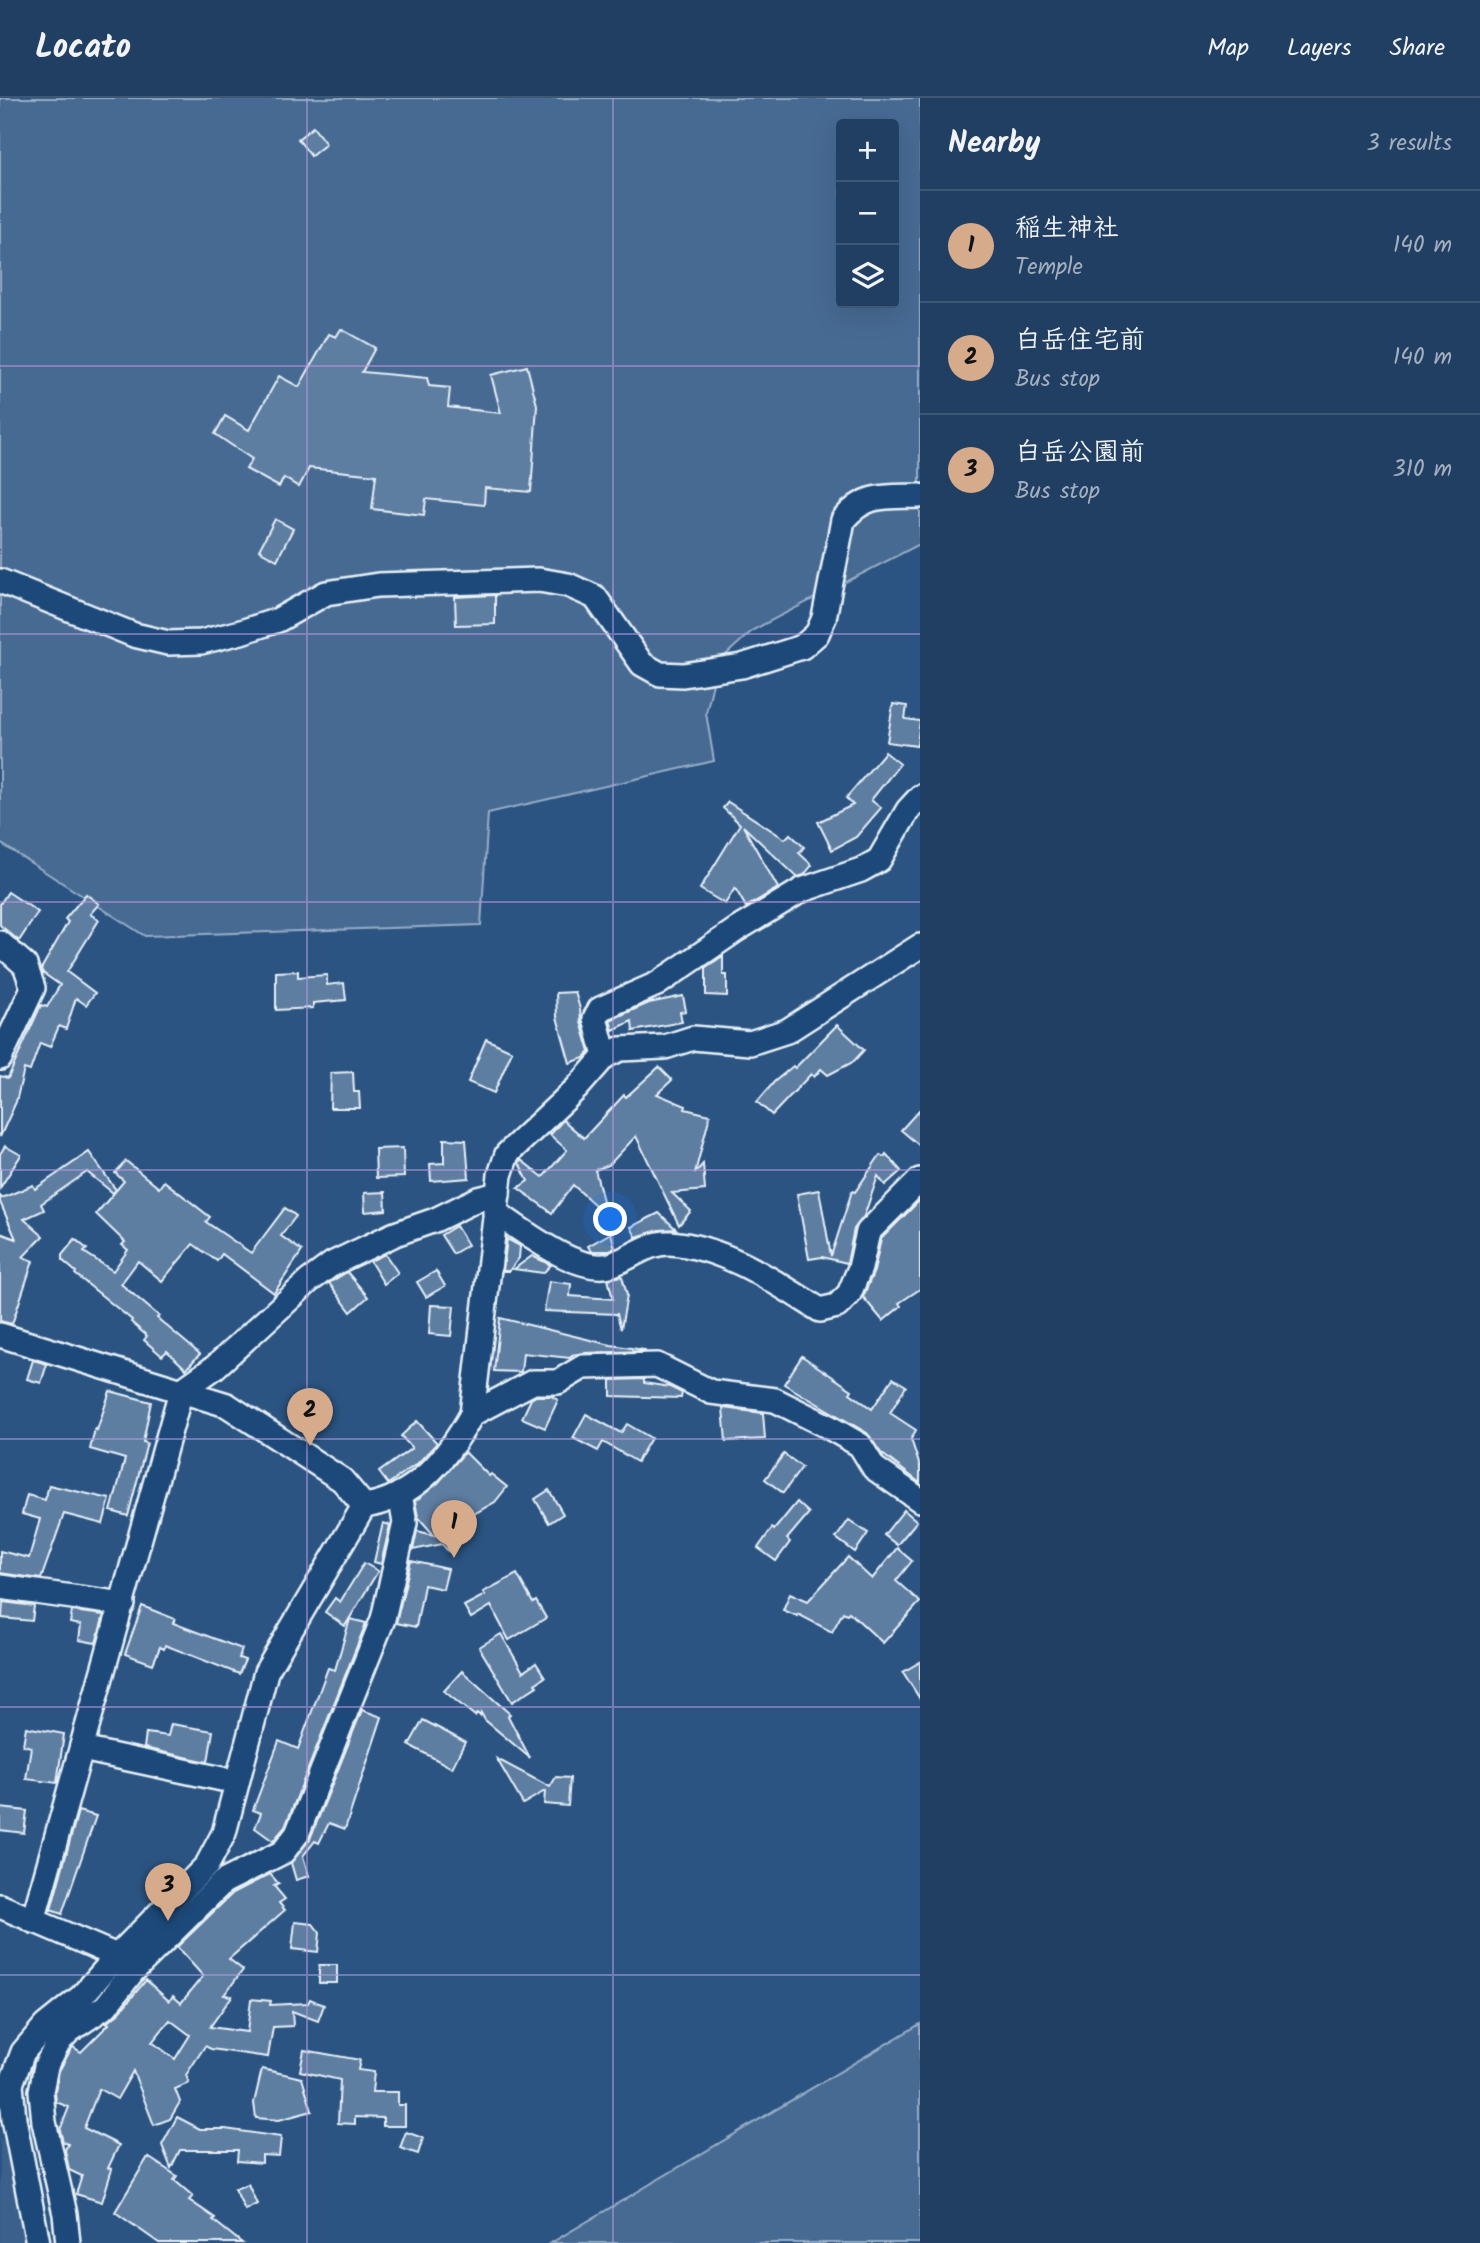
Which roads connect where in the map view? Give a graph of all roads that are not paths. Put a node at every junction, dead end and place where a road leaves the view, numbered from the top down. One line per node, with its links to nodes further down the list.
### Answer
1 (920, 496): 2 (street)
2 (0, 581)
3 (920, 797): 6 (street)
4 (0, 943): 7 (street)
5 (920, 946): 6 (street)
6 (605, 1056): 9 (street)
7 (0, 1058)
8 (920, 1180): 9 (street)
9 (497, 1203): 11 (street); 12 (street)
10 (0, 1335): 11 (street)
11 (181, 1391): 15 (street); 17 (street)
12 (472, 1414): 13 (street); 14 (street)
13 (400, 1494): 15 (street); 22 (street)
14 (920, 1500)
15 (364, 1506): 22 (street)
16 (0, 1587): 17 (street)
17 (122, 1604): 18 (street)
18 (82, 1749): 19 (street); 21 (street)
19 (222, 1779)
20 (0, 1906): 21 (street)
21 (33, 1921): 22 (street)
22 (126, 1965): 23 (street); 24 (street)
23 (7, 2118): 24 (street); 25 (street)
24 (44, 2122): 26 (street)
25 (38, 2243)
26 (68, 2243)

